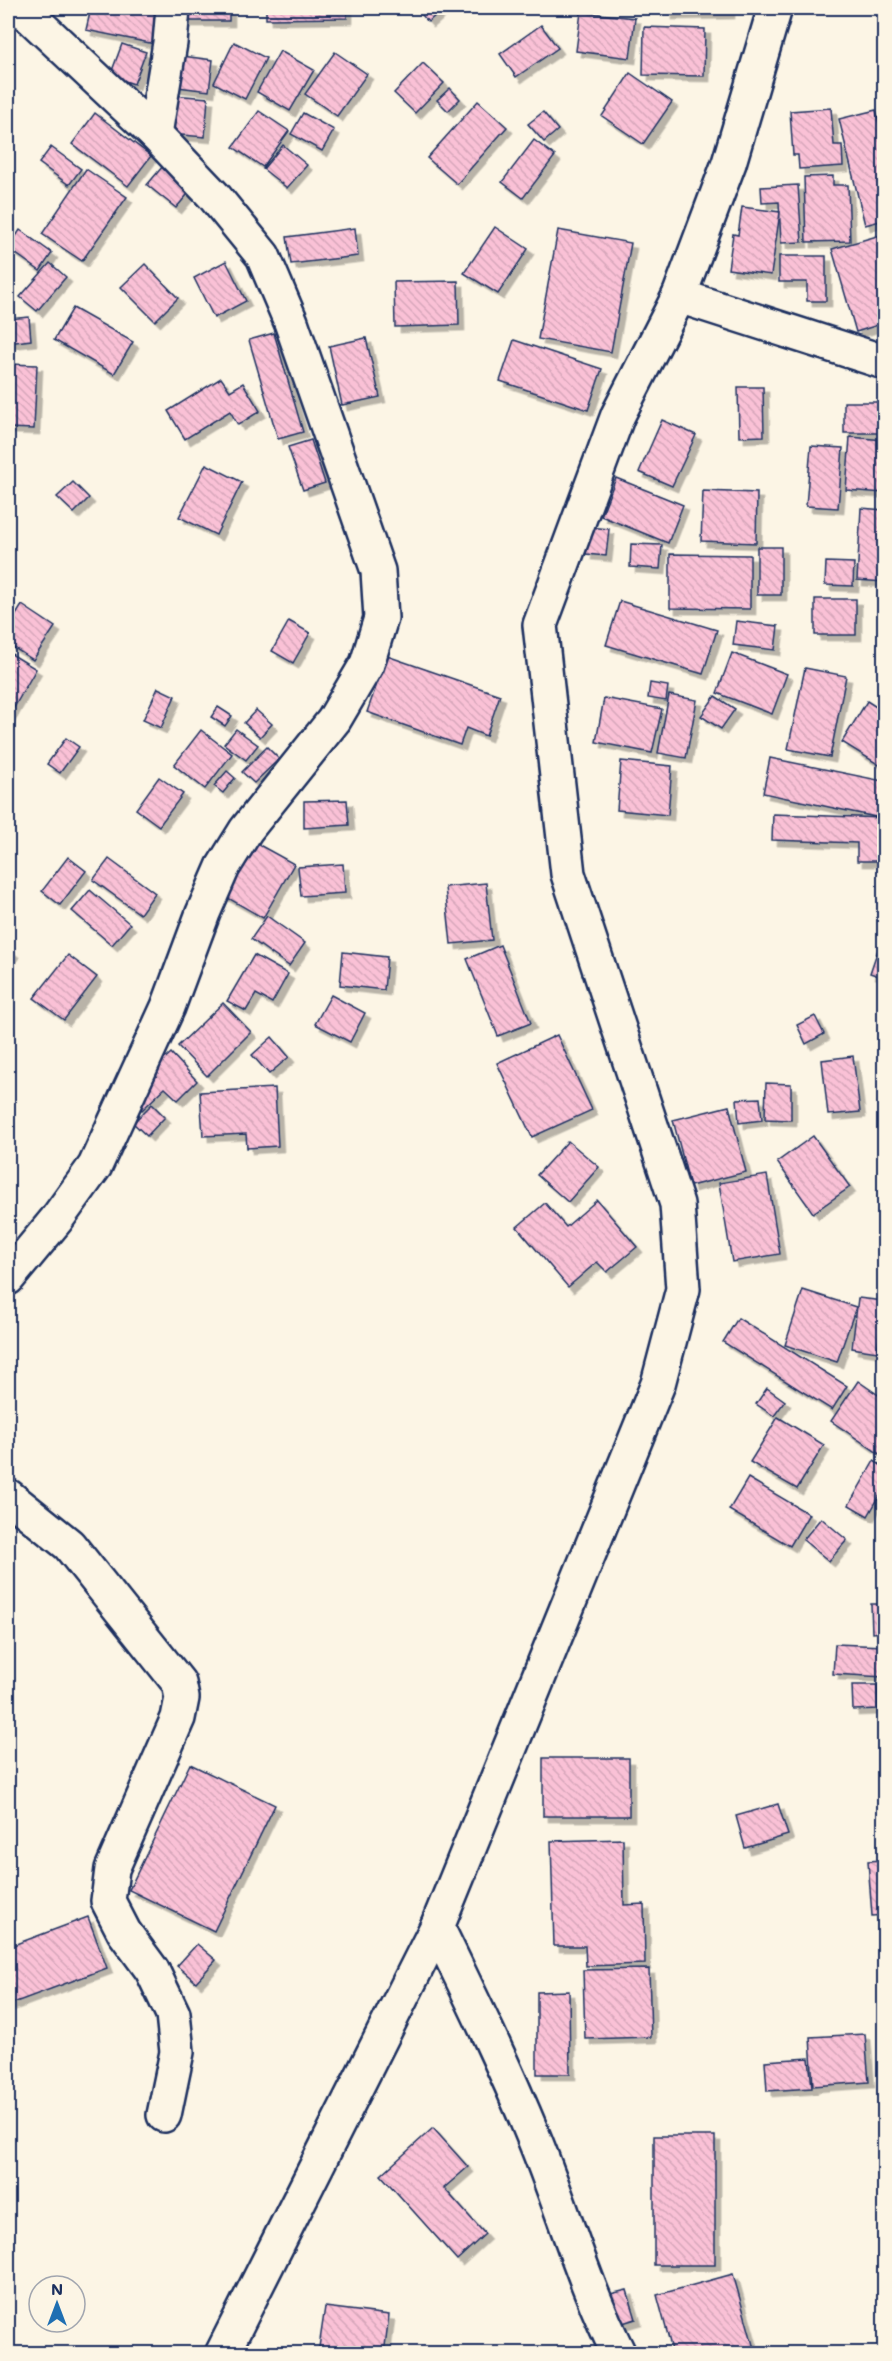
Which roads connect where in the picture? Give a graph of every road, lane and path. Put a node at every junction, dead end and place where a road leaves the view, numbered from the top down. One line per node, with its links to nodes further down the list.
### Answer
1 (21, 8): 4 (street)
2 (173, 8): 4 (street)
3 (775, 8): 5 (street)
4 (155, 134): 7 (street)
5 (679, 296): 6 (street); 9 (street)
6 (885, 362)
7 (8, 1278)
8 (8, 1496): 10 (street)
9 (437, 1927): 11 (street); 12 (street)
10 (164, 2115)
11 (222, 2354)
12 (619, 2354)

